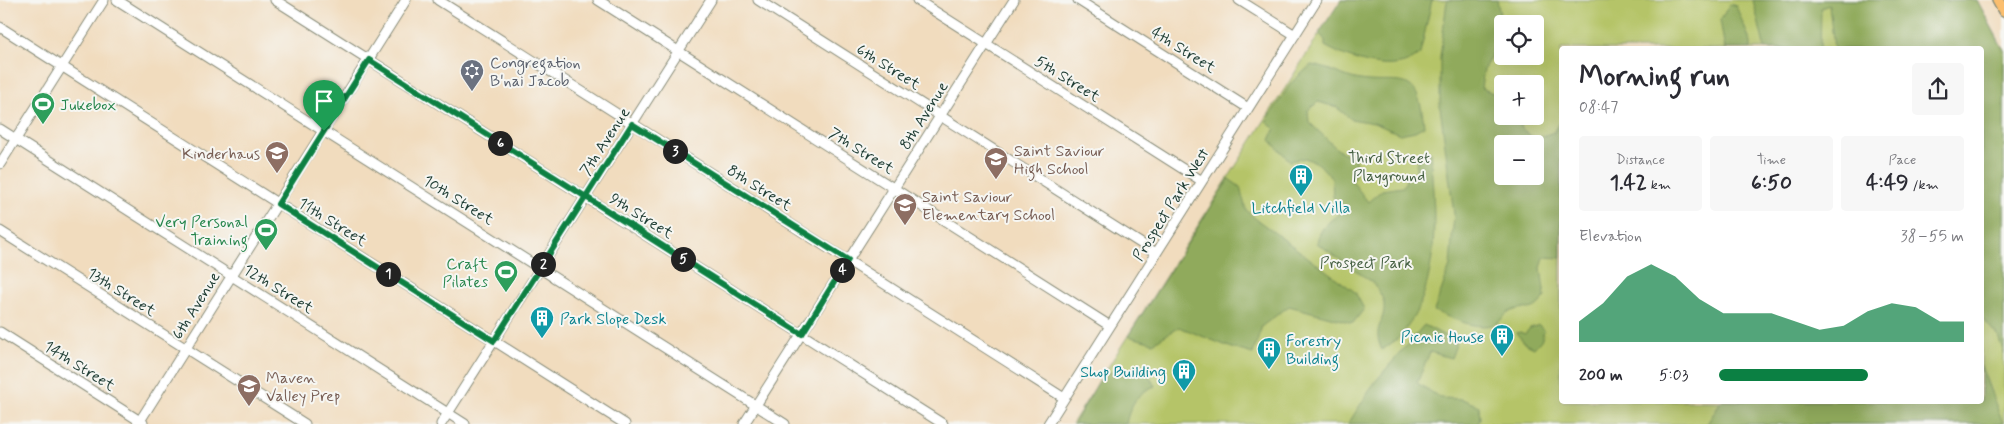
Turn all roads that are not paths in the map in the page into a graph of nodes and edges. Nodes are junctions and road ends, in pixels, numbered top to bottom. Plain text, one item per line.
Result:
1 (104, 0) edge
2 (117, 0) edge
3 (275, 0) edge
4 (406, 0) edge
5 (438, 0) edge
6 (598, 0) edge
7 (711, 0) edge
8 (758, 0) edge
9 (918, 0) edge
10 (1014, 0) edge
11 (1078, 0) edge
12 (1239, 0) edge
13 (1317, 0) edge
14 (1998, 0) edge
15 (2004, 11) edge
16 (0, 27) edge
17 (1295, 35) junction
18 (986, 44) junction
19 (678, 51) junction
20 (369, 60) junction
21 (62, 66) junction
22 (1248, 108) junction
23 (940, 116) junction
24 (632, 124) junction
25 (0, 129) edge
26 (324, 131) junction
27 (16, 139) junction
28 (0, 164) edge
29 (1202, 181) junction
30 (894, 188) junction
31 (586, 197) junction
32 (278, 204) junction
33 (0, 231) edge
34 (1156, 253) junction
35 (848, 260) junction
36 (540, 268) junction
37 (232, 276) junction
38 (1110, 326) junction
39 (0, 332) edge
40 (802, 334) junction
41 (494, 341) junction
42 (186, 348) junction
43 (1064, 398) junction
44 (756, 406) junction
45 (448, 413) junction
46 (141, 423) edge
47 (305, 424) edge
48 (441, 424) edge
49 (465, 424) edge
50 (625, 424) edge
51 (744, 424) edge
52 (785, 424) edge
53 (943, 424) edge
54 (1048, 424) edge

1 - 21 street
2 - 26 street, 10th Street
3 - 20 street, 9th Street
4 - 20 street, 6th Avenue
5 - 24 street, 8th Street
6 - 19 street, 7th Street
7 - 19 street, 7th Avenue
8 - 23 street, 6th Street
9 - 18 street, 5th Street
10 - 18 street, 8th Avenue
11 - 22 street, 4th Street
12 - 17 street
13 - 17 street, Prospect Park West
14 - 15 main road
16 - 21 street, 11th Street
17 - 22 street, Prospect Park West
18 - 23 street, 8th Avenue
18 - 29 street, 5th Street
19 - 24 street, 7th Avenue
19 - 30 street, 7th Street
20 - 26 street, 6th Avenue
20 - 31 street, 9th Street
21 - 27 street
21 - 32 street, 11th Street
22 - 29 street, Prospect Park West
23 - 30 street, 8th Avenue
23 - 34 street, 6th Street
24 - 31 street, 7th Avenue
24 - 35 street, 8th Street
25 - 27 street, 12th Street
26 - 32 street, 6th Avenue
26 - 36 street, 10th Street
27 - 28 street
27 - 37 street, 12th Street
29 - 34 street, Prospect Park West
30 - 35 street, 8th Avenue
30 - 38 street, 7th Street
31 - 36 street, 7th Avenue
31 - 40 street, 9th Street
32 - 37 street, 6th Avenue
32 - 41 street, 11th Street
33 - 42 street, 13th Street
34 - 38 street, Prospect Park West
35 - 40 street, 8th Avenue
35 - 43 street, 8th Street
36 - 41 street, 7th Avenue
36 - 44 street, 10th Street
37 - 42 street, 6th Avenue
37 - 45 street, 12th Street
38 - 43 street, Prospect Park West
39 - 46 street, 14th Street
40 - 44 street, 8th Avenue
40 - 53 street, 9th Street
41 - 45 street, 7th Avenue
41 - 50 street, 11th Street
42 - 46 street, 6th Avenue
42 - 47 street, 13th Street
43 - 54 street, Prospect Park West
44 - 51 street, 8th Avenue
44 - 52 street, 10th Street
45 - 48 street, 7th Avenue
45 - 49 street, 12th Street

